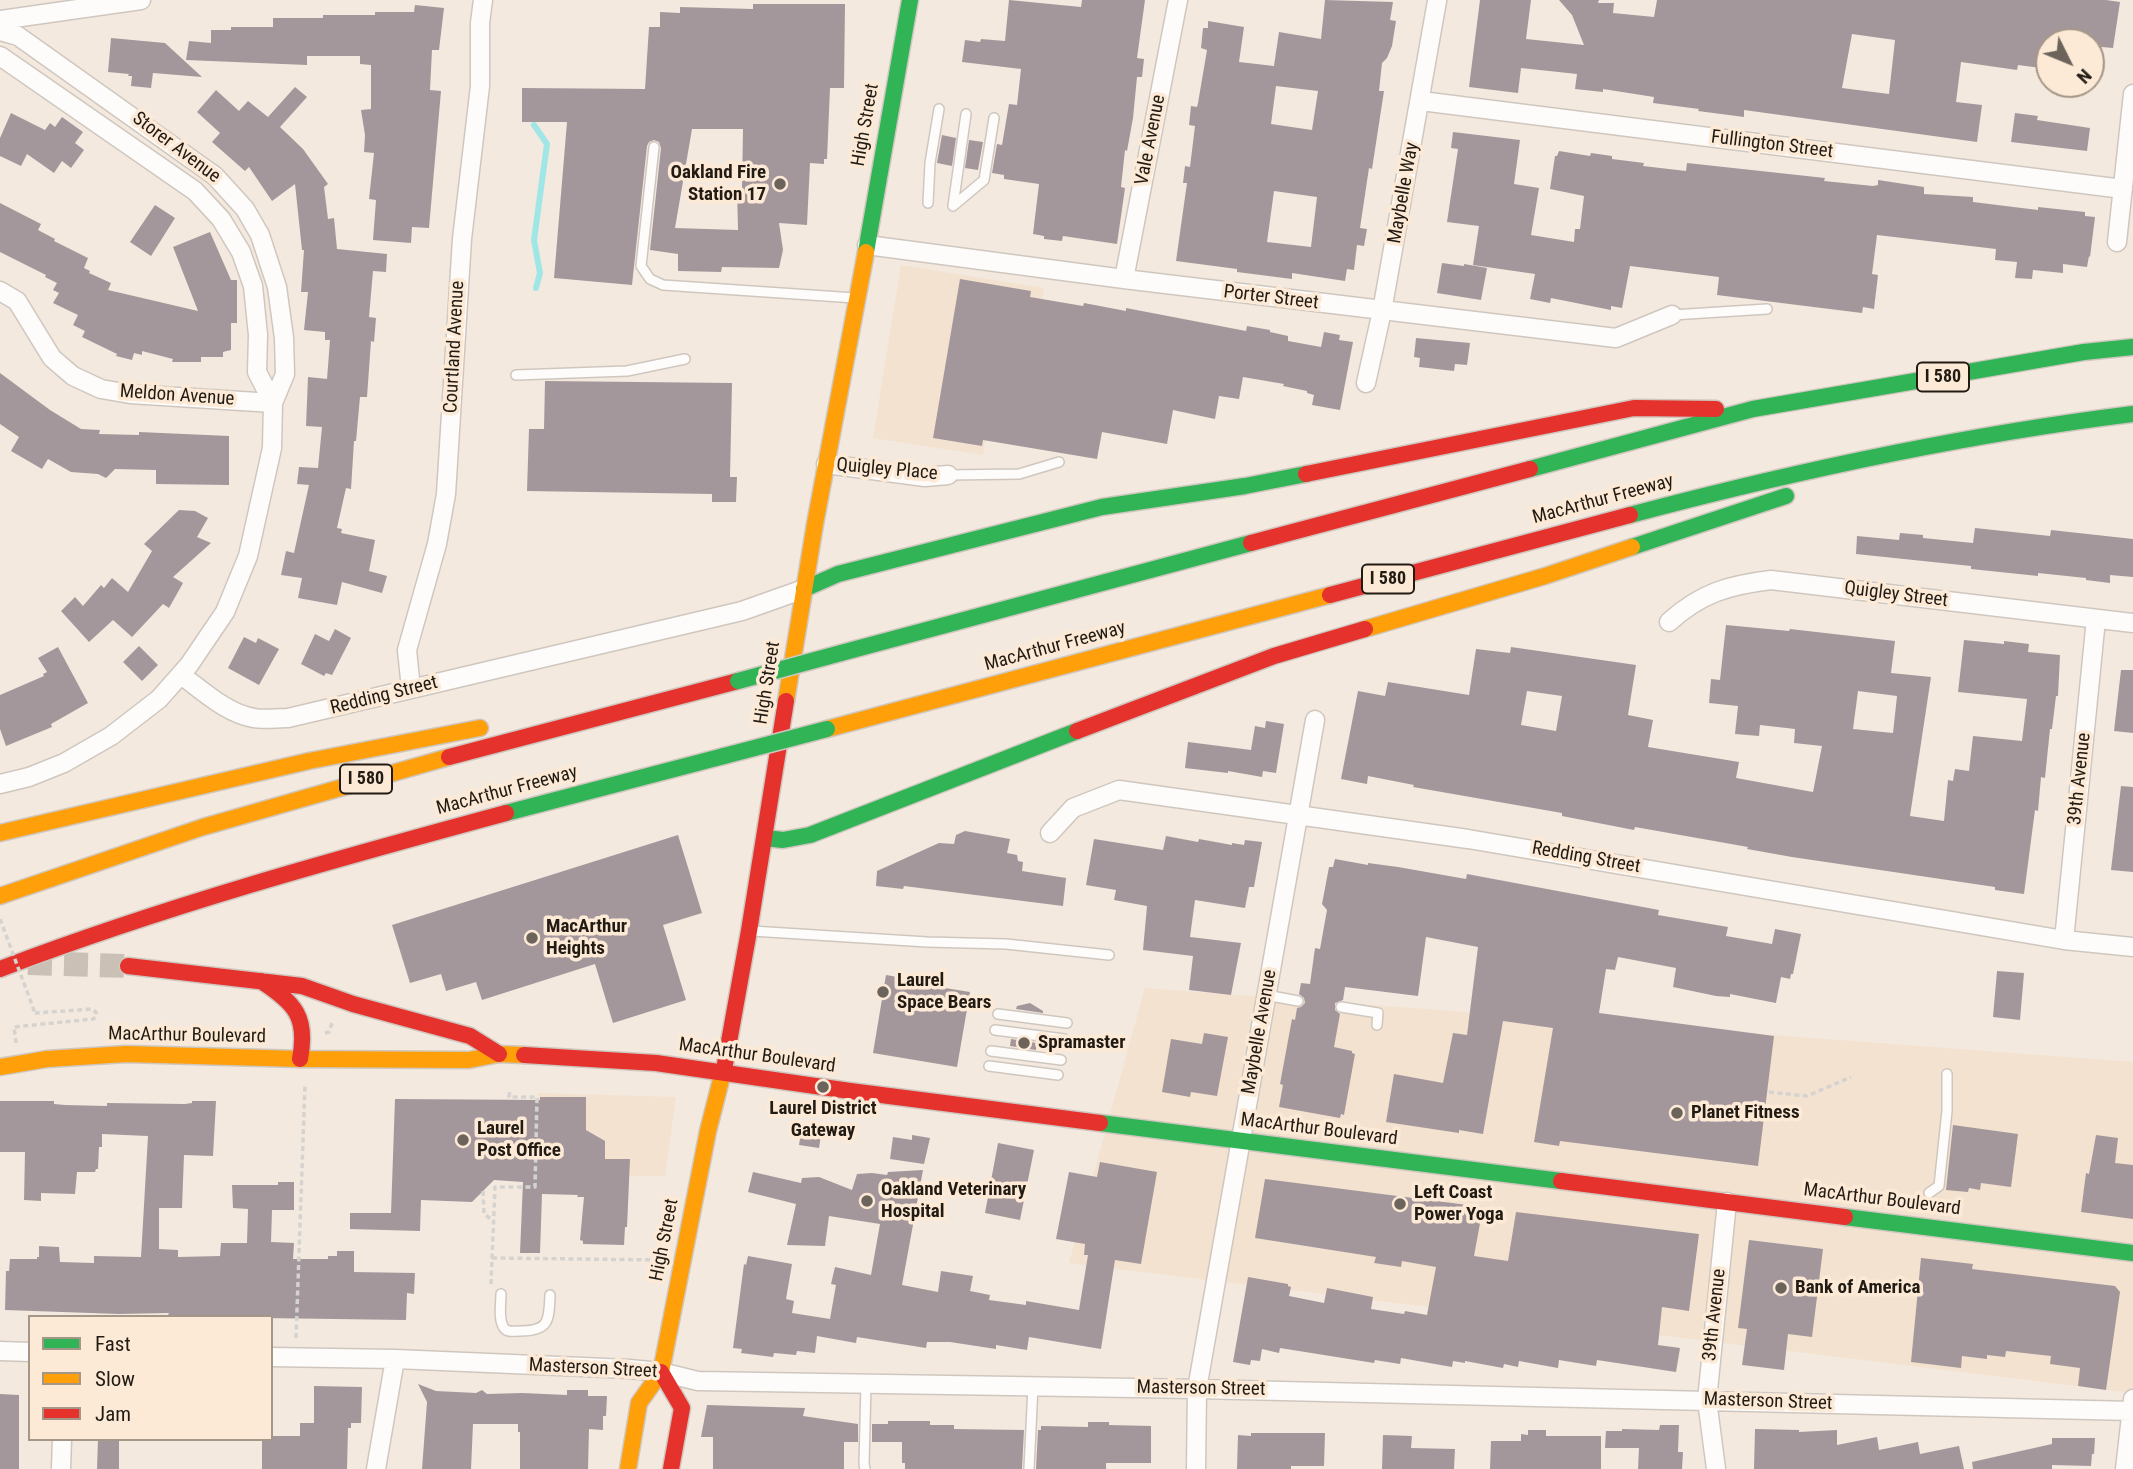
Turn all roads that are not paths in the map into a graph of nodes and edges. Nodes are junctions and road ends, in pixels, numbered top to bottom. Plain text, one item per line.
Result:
1 (141, 0) edge
2 (483, 0) edge
3 (910, 0) edge
4 (1178, 0) edge
5 (1437, 1) edge
6 (0, 20) edge
7 (0, 31) edge
8 (0, 56) edge
9 (2133, 94) edge
10 (1421, 101) junction
11 (939, 109) dead end
12 (966, 114) dead end
13 (994, 118) dead end
14 (654, 147) dead end
15 (2123, 189) junction
16 (928, 202) dead end
17 (2117, 242) dead end
18 (867, 245) junction
19 (1124, 279) junction
20 (0, 290) edge
21 (856, 298) junction
22 (1767, 309) dead end
23 (1382, 311) junction
24 (1672, 315) joint
25 (2133, 347) edge
26 (685, 359) dead end
27 (516, 375) dead end
28 (1366, 383) dead end
29 (273, 403) junction
30 (1753, 409) junction
31 (2133, 414) edge
32 (1951, 441) junction
33 (1059, 462) dead end
34 (826, 464) junction
35 (948, 475) joint
36 (804, 589) junction
37 (2096, 619) junction
38 (1669, 622) dead end
39 (2133, 623) edge
40 (181, 675) junction
41 (738, 681) junction
42 (411, 690) junction
43 (540, 717) dead end
44 (1315, 720) dead end
45 (500, 724) dead end
46 (0, 784) edge
47 (1298, 816) junction
48 (0, 833) edge
49 (1050, 833) dead end
50 (765, 838) junction
51 (0, 896) edge
52 (749, 931) junction
53 (2064, 940) junction
54 (2133, 947) edge
55 (1110, 955) dead end
56 (128, 966) tunnel mouth
57 (0, 969) edge
58 (259, 980) junction
59 (1266, 995) junction
60 (1298, 1000) dead end
61 (1342, 1007) dead end
62 (998, 1014) dead end
63 (1067, 1023) dead end
64 (1377, 1025) dead end
65 (995, 1030) dead end
66 (1064, 1039) dead end
67 (991, 1051) dead end
68 (499, 1054) junction
69 (300, 1059) junction
70 (1061, 1060) dead end
71 (989, 1066) dead end
72 (0, 1067) edge
73 (723, 1072) junction
74 (1947, 1074) dead end
75 (1058, 1075) dead end
76 (1241, 1141) junction
77 (1929, 1193) dead end
78 (1727, 1202) junction
79 (2133, 1254) edge
80 (496, 1294) road end
81 (550, 1295) dead end
82 (0, 1351) edge
83 (28, 1352) edge
84 (273, 1357) edge
85 (395, 1359) junction
86 (660, 1372) junction
87 (866, 1384) junction
88 (1033, 1386) junction
89 (1197, 1389) junction
90 (1707, 1400) junction
91 (2132, 1405) edge
92 (62, 1441) edge
93 (61, 1469) edge
94 (376, 1469) edge
95 (628, 1469) edge
96 (671, 1469) edge
97 (865, 1469) edge
98 (1029, 1469) edge
99 (1196, 1469) edge
100 (1716, 1469) edge
101 (2125, 1469) edge

1 - 6 street
2 - 42 street, Courtland Avenue
3 - 18 main road, High Street
4 - 19 street, Vale Avenue
5 - 10 street, Maybelle Way
7 - 29 street, Storer Avenue
8 - 29 street, Storer Avenue
9 - 15 street
10 - 15 street, Fullington Street
10 - 23 street, Maybelle Way
11 - 16 lane
12 - 13 lane
14 - 21 lane
15 - 17 street
18 - 19 street, Porter Street
18 - 21 main road, High Street
19 - 23 street, Porter Street
20 - 29 street, Meldon Avenue
21 - 34 main road, High Street
22 - 24 lane
23 - 24 street, Porter Street
23 - 28 street, Maybelle Way
25 - 30 main road, I 580
26 - 27 lane
29 - 40 street, Storer Avenue
30 - 36 main road
30 - 41 main road, I 580, bridge
31 - 32 main road, MacArthur Freeway / I 580
32 - 50 main road
32 - 57 main road, MacArthur Freeway / I 580, bridge
33 - 35 lane
34 - 35 street, Quigley Place
34 - 36 main road, High Street
36 - 42 street, Redding Street
36 - 50 main road, High Street
37 - 38 street, Quigley Street
37 - 39 street, Quigley Street
37 - 53 street, 39th Avenue
40 - 42 street, Redding Street
40 - 46 street
41 - 43 main road
41 - 51 main road, I 580
44 - 47 street, Maybelle Avenue
45 - 48 main road
47 - 49 street, Redding Street
47 - 53 street, Redding Street
47 - 59 street, Maybelle Avenue
50 - 52 main road, High Street
52 - 55 lane
52 - 73 main road, High Street
53 - 54 street, Redding Street
56 - 58 main road, MacArthur Boulevard
58 - 68 main road, MacArthur Boulevard
58 - 69 main road
59 - 60 lane
59 - 76 street, Maybelle Avenue
61 - 64 lane
62 - 63 lane
65 - 66 lane
67 - 70 lane
68 - 69 main road, MacArthur Boulevard
68 - 73 main road, MacArthur Boulevard
69 - 72 main road, MacArthur Boulevard
71 - 75 lane
73 - 76 main road, MacArthur Boulevard
73 - 86 main road, High Street
74 - 77 lane
76 - 78 main road, MacArthur Boulevard
76 - 89 street, Maybelle Avenue
78 - 79 main road, MacArthur Boulevard
78 - 90 street, 39th Avenue
80 - 81 lane
82 - 83 street
84 - 85 street, Masterson Street
85 - 86 street, Masterson Street
85 - 94 street
86 - 87 street, Masterson Street
86 - 95 main road, High Street
86 - 96 main road
87 - 88 street, Masterson Street
87 - 97 lane
88 - 89 street, Masterson Street
88 - 98 lane
89 - 90 street, Masterson Street
89 - 99 street, Maybelle Avenue
90 - 91 street, Masterson Street
90 - 100 street, 39th Avenue
91 - 101 street
92 - 93 street

